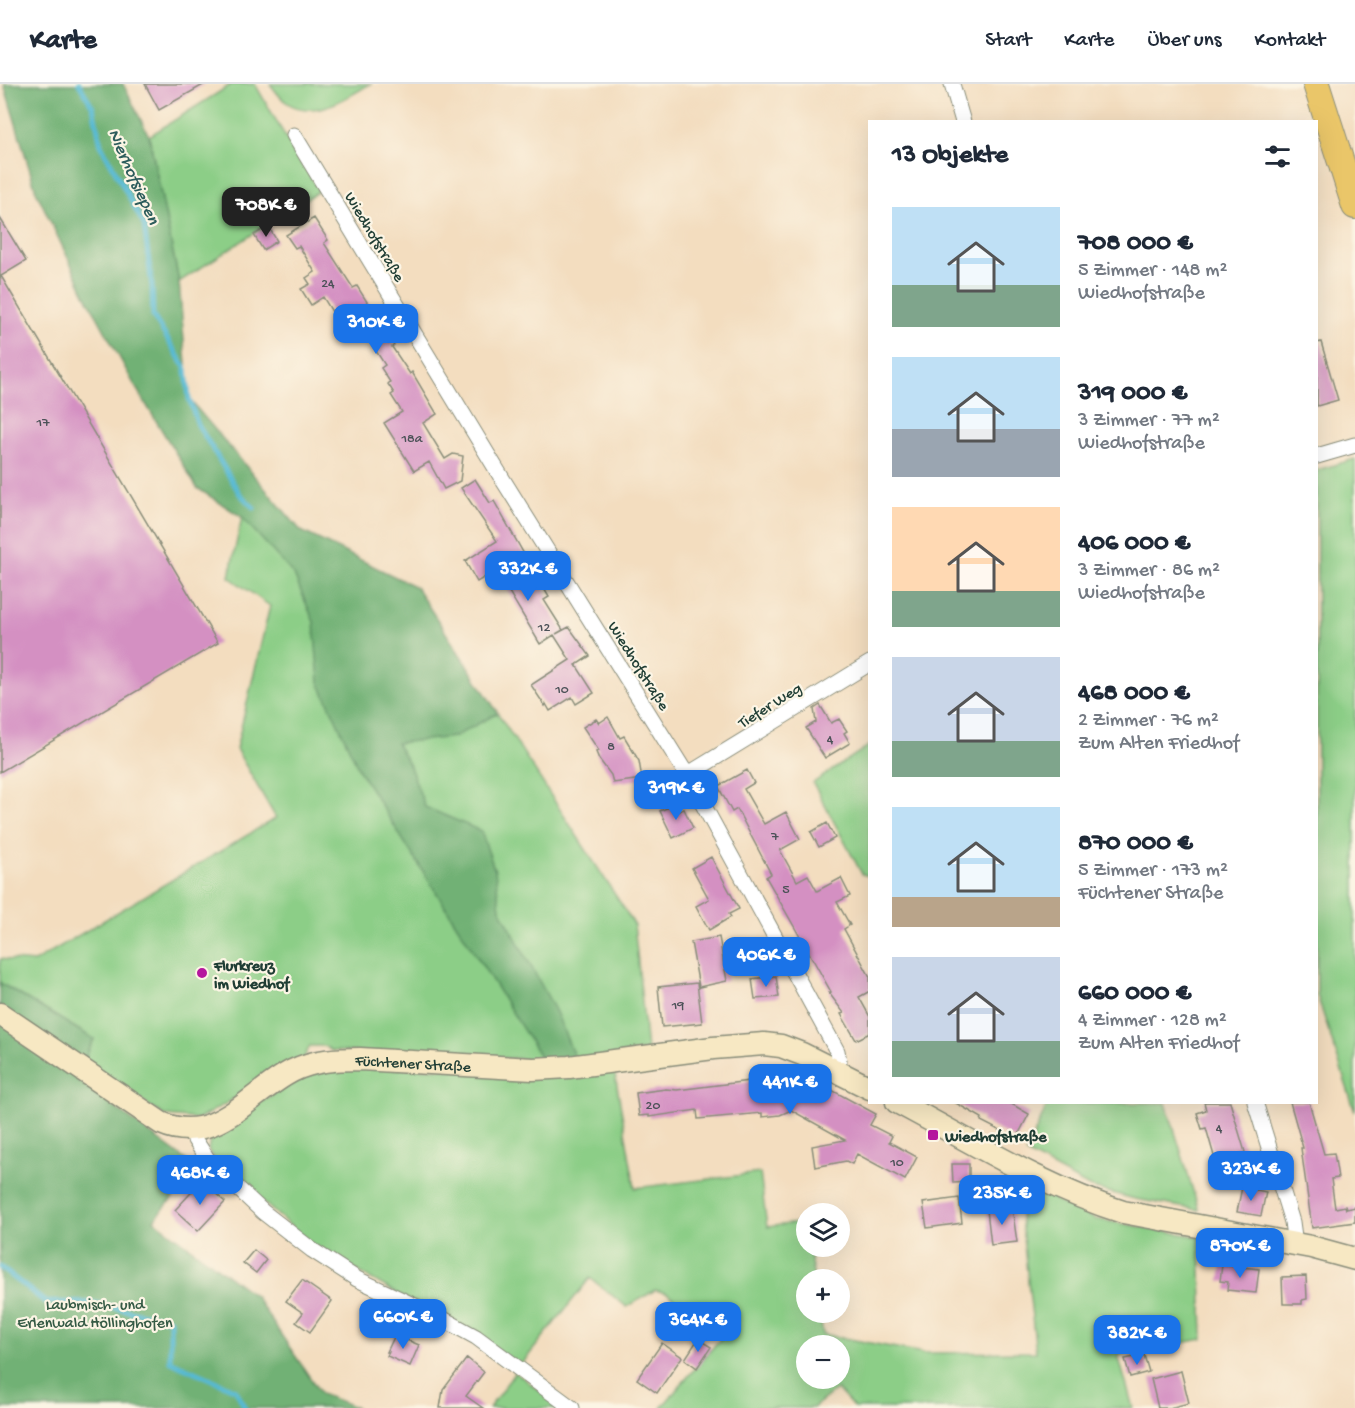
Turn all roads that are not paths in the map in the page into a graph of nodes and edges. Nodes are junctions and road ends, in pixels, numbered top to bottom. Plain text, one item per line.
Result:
1 (952, 84) edge
2 (1316, 84) edge
3 (962, 120) edge
4 (294, 135) dead end
5 (1355, 206) edge
6 (1355, 445) edge
7 (1318, 456) edge
8 (868, 664) edge
9 (687, 776) junction
10 (0, 1014) edge
11 (837, 1071) junction
12 (868, 1087) edge
13 (901, 1104) edge
14 (1256, 1104) edge
15 (194, 1130) junction
16 (1295, 1244) junction
17 (1355, 1259) edge
18 (572, 1408) edge

1 - 3 street
2 - 5 main road
4 - 9 street, Wiedhofstraße
6 - 7 street
8 - 9 street, Tiefer Weg
9 - 11 street, Wiedhofstraße
10 - 15 street
11 - 12 street, Füchtener Straße
11 - 15 street, Füchtener Straße
13 - 16 street
14 - 16 street
15 - 18 street
16 - 17 street

